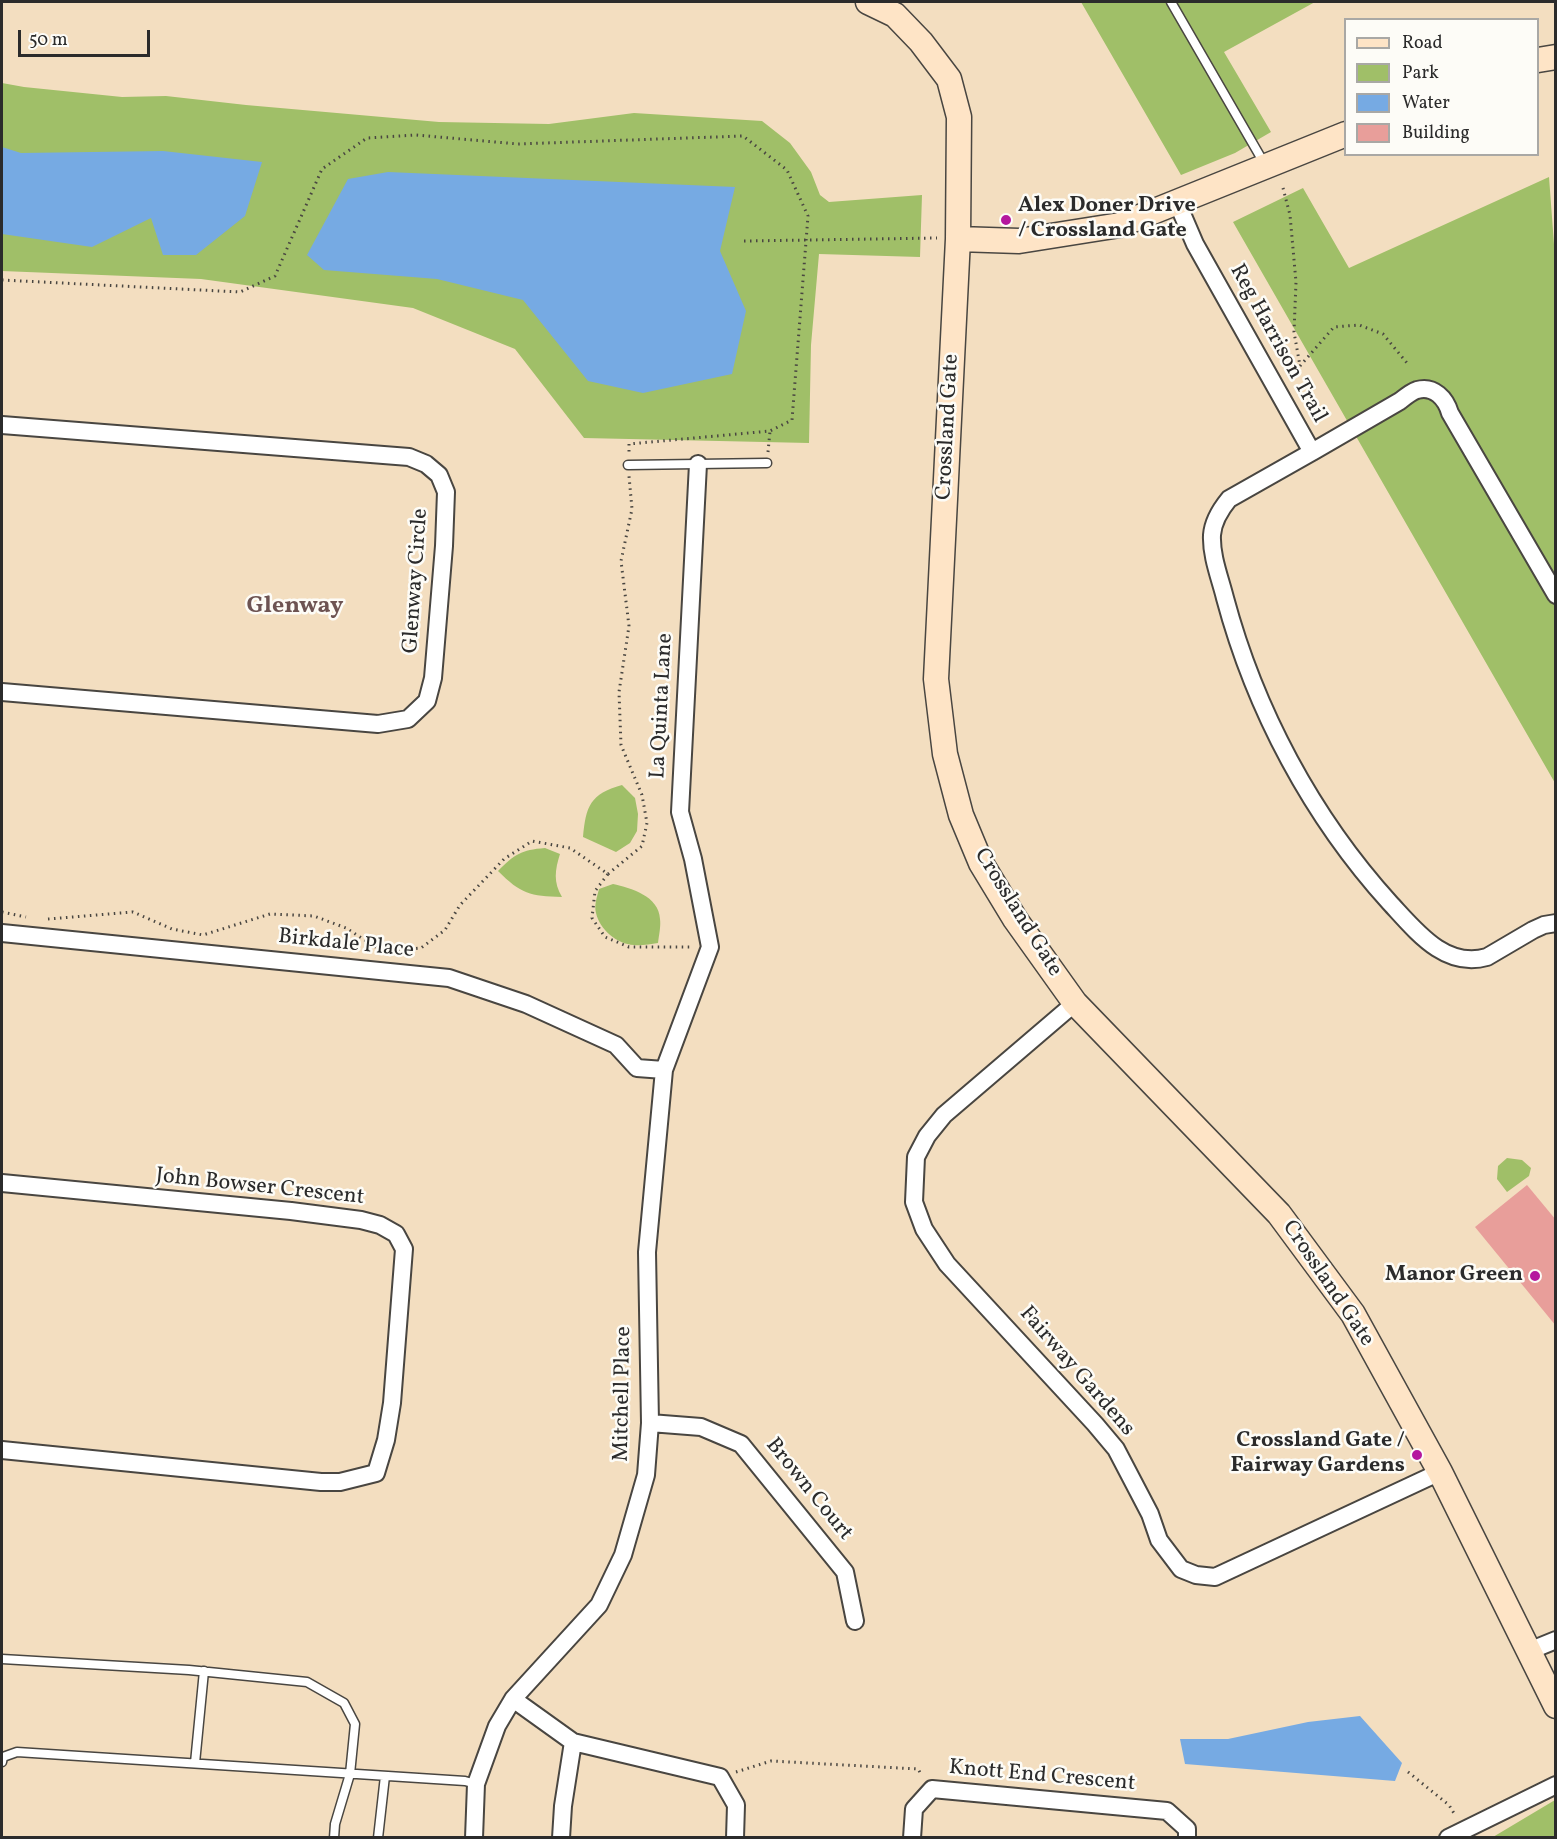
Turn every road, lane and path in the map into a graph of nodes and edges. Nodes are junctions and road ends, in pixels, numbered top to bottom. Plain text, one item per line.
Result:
1 (868, 2) edge
2 (1171, 2) edge
3 (1556, 57) edge
4 (1539, 60) edge
5 (1344, 135) edge
6 (1265, 166) junction
7 (1283, 188) dead end
8 (1177, 202) junction
9 (958, 239) junction
10 (805, 241) junction
11 (744, 242) dead end
12 (2, 280) edge
13 (1407, 363) dead end
14 (2, 425) edge
15 (770, 430) junction
16 (1312, 452) junction
17 (767, 463) joint
18 (698, 464) junction
19 (628, 465) junction
20 (1556, 595) edge
21 (2, 692) edge
22 (608, 874) junction
23 (2, 912) edge
24 (27, 917) dead end
25 (47, 919) dead end
26 (1556, 923) edge
27 (2, 933) edge
28 (710, 947) junction
29 (1075, 1003) junction
30 (664, 1070) junction
31 (2, 1183) edge
32 (650, 1423) junction
33 (2, 1450) edge
34 (1440, 1472) junction
35 (855, 1621) dead end
36 (1556, 1640) edge
37 (1529, 1651) junction
38 (2, 1659) edge
39 (204, 1671) junction
40 (513, 1699) junction
41 (1556, 1706) edge
42 (573, 1742) junction
43 (2, 1762) edge
44 (195, 1763) junction
45 (1408, 1772) dead end
46 (350, 1774) junction
47 (385, 1776) junction
48 (720, 1777) junction
49 (476, 1784) junction
50 (1556, 1785) edge
51 (932, 1789) junction
52 (1464, 1830) junction
53 (334, 1838) edge
54 (378, 1838) edge
55 (474, 1838) edge
56 (561, 1838) edge
57 (735, 1838) edge
58 (912, 1838) edge
59 (1186, 1838) edge
60 (1448, 1838) edge

1 - 9 street, Crossland Gate
2 - 6 lane
3 - 4 street
5 - 6 street
6 - 8 street
7 - 13 path
8 - 9 street
8 - 16 street, Reg Harrison Trail
9 - 10 path
9 - 29 street, Crossland Gate
10 - 11 path
10 - 12 path
10 - 15 path
14 - 21 street, Glenway Circle
15 - 17 path
15 - 19 path
16 - 20 street
16 - 26 street, Reg Harrison Trail
17 - 18 lane
18 - 19 lane
18 - 28 street, La Quinta Lane
19 - 22 path
22 - 25 path
22 - 28 path
23 - 24 path
27 - 30 street, Birkdale Place
28 - 30 street, Mitchell Place
29 - 34 street, Crossland Gate
29 - 34 street, Fairway Gardens
30 - 32 street, Mitchell Place
31 - 33 street, John Bowser Crescent
32 - 35 street, Brown Court
32 - 40 street, Mitchell Place
34 - 37 street, Crossland Gate
36 - 37 street
37 - 41 street, Crossland Gate
38 - 39 lane
39 - 44 lane
39 - 46 lane
40 - 42 street
40 - 49 street, Mitchell Place
42 - 48 street
42 - 56 street
43 - 44 lane
44 - 46 lane
45 - 52 path
46 - 47 lane
46 - 53 lane
47 - 49 lane
47 - 54 lane
48 - 51 path
48 - 57 street
49 - 55 street, Mitchell Place
50 - 52 street
51 - 58 street, Knott End Crescent
51 - 59 street, Knott End Crescent
52 - 60 street

